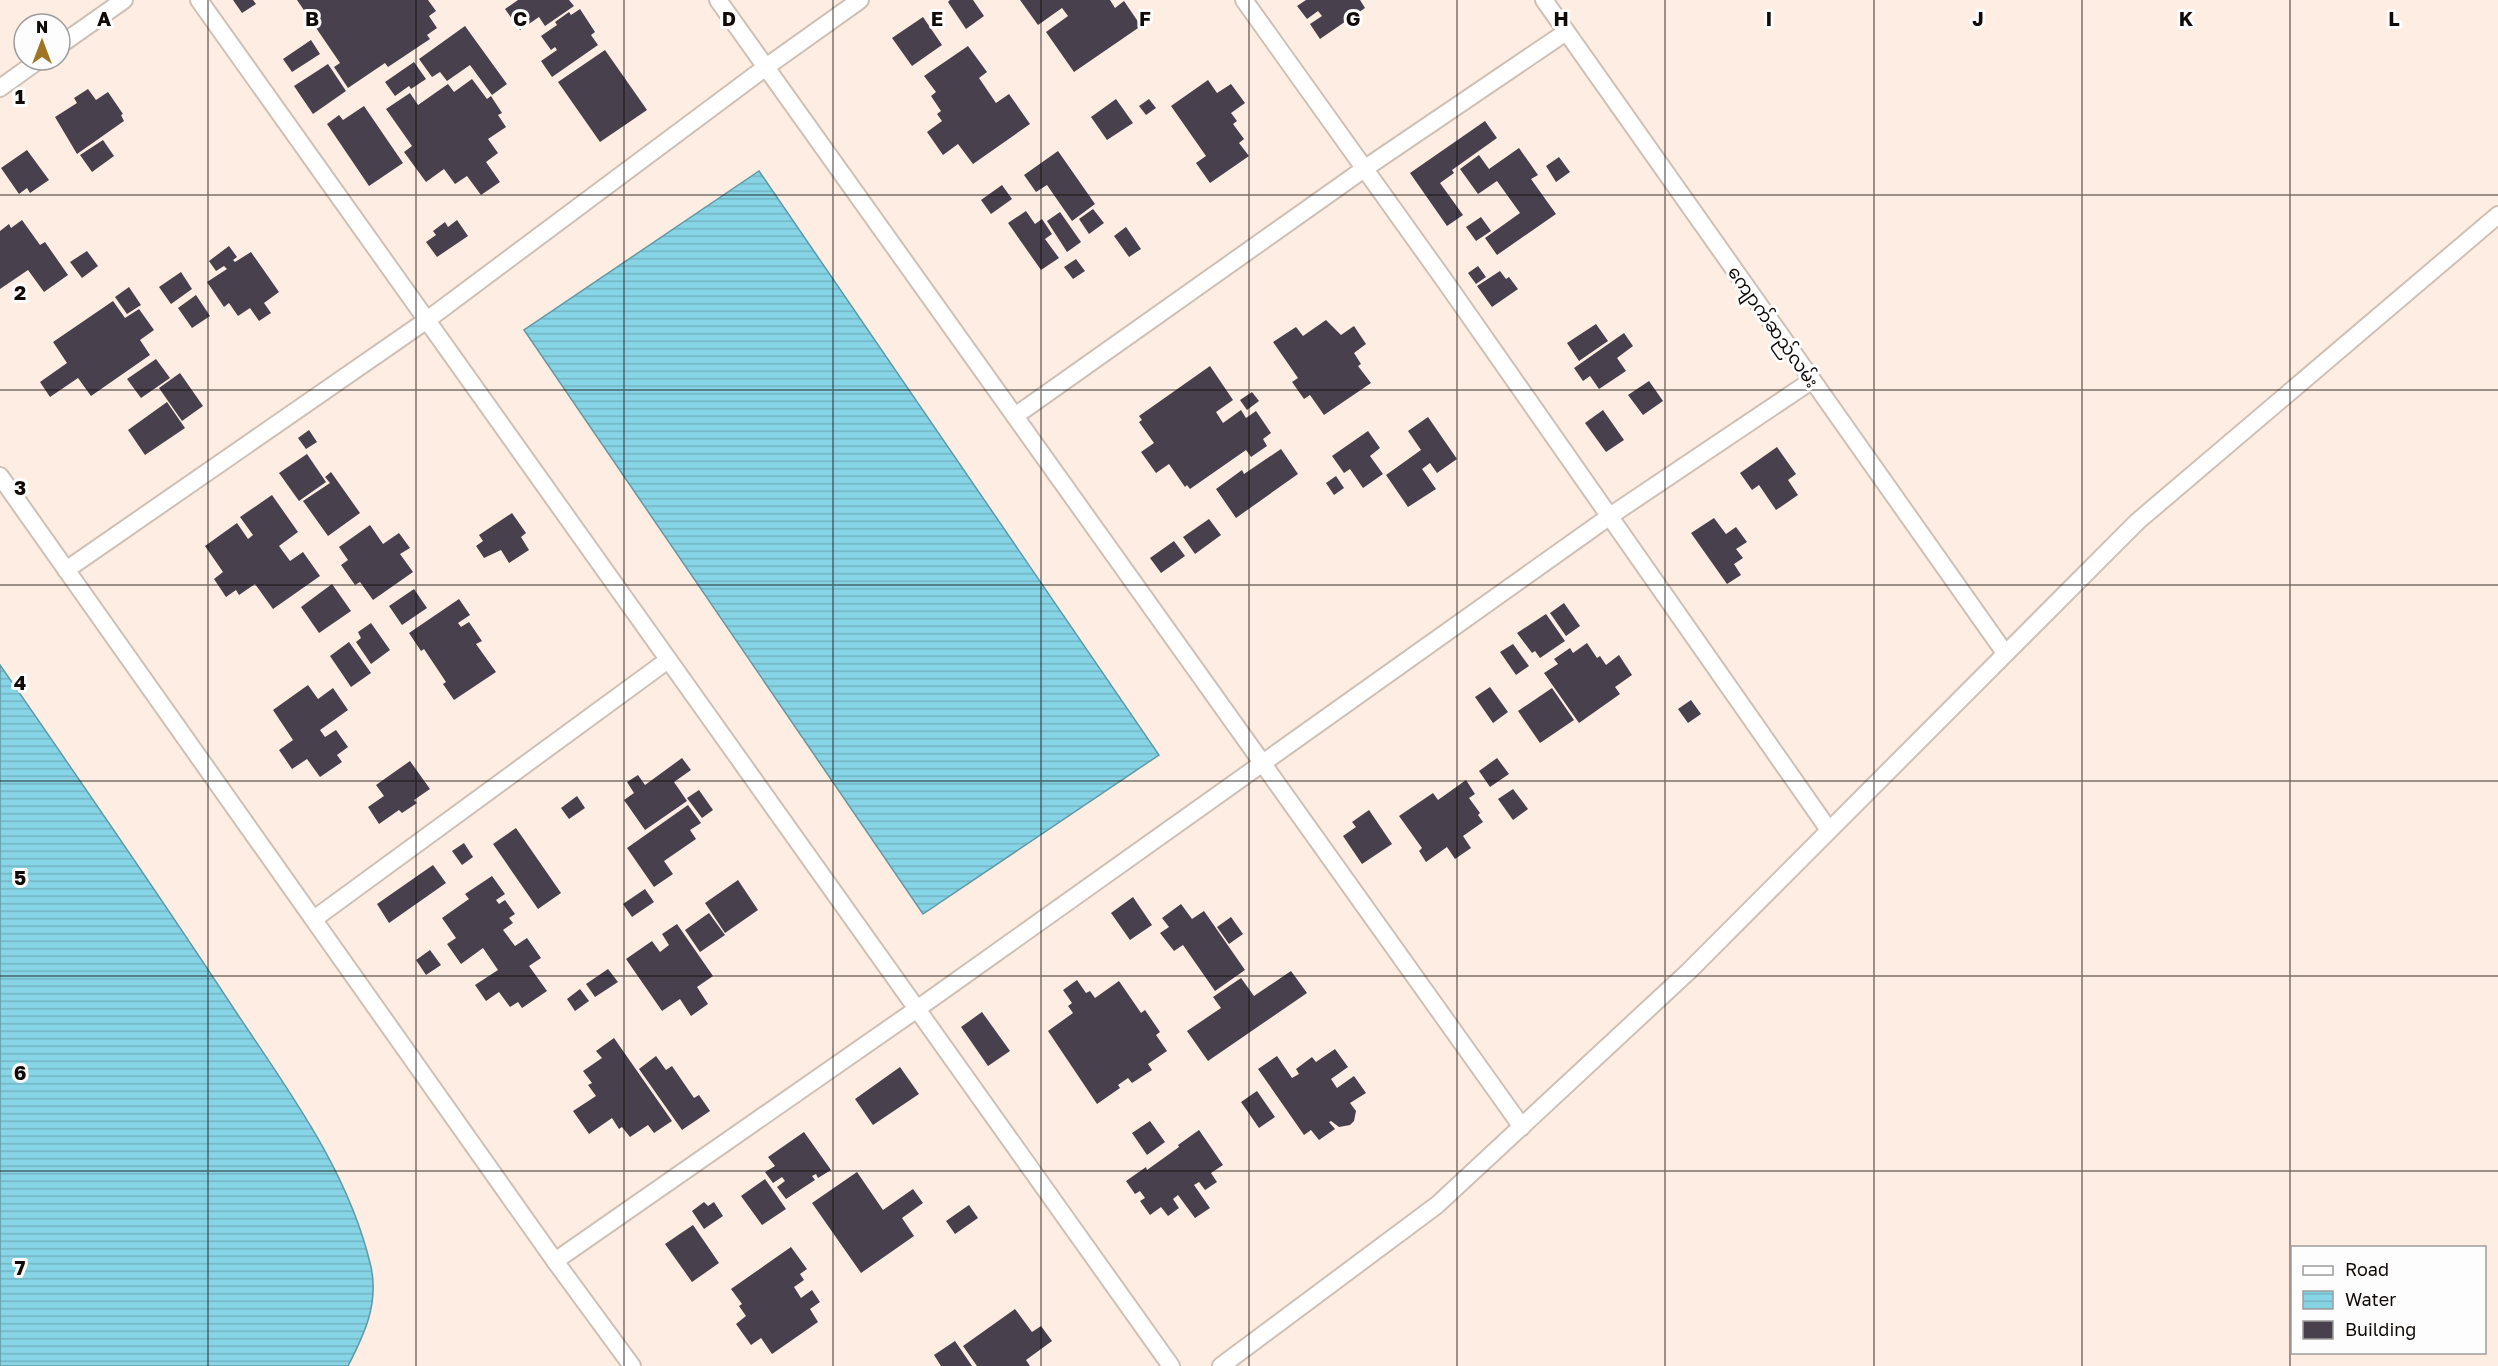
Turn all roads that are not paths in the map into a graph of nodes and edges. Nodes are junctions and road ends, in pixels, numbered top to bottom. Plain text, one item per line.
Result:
1 (124, 0) edge
2 (200, 0) edge
3 (718, 0) edge
4 (860, 0) edge
5 (1244, 0) edge
6 (1544, 0) edge
7 (1566, 32) junction
8 (72, 37) edge
9 (766, 67) junction
10 (22, 72) edge
11 (0, 88) edge
12 (1364, 169) junction
13 (2498, 215) edge
14 (427, 320) junction
15 (1811, 381) junction
16 (1015, 416) junction
17 (0, 476) edge
18 (1610, 516) junction
19 (66, 570) junction
20 (2005, 653) junction
21 (668, 660) junction
22 (1263, 764) junction
23 (1829, 830) junction
24 (314, 919) junction
25 (917, 1009) junction
26 (1522, 1127) junction
27 (555, 1261) junction
28 (632, 1366) edge
29 (1171, 1366) edge
30 (1221, 1366) edge

1 - 8 street
2 - 14 street
3 - 9 street
4 - 9 street
5 - 12 street
6 - 7 street, ကျောက်ဆည်လမ်း
7 - 12 street
7 - 15 street, ကျောက်ဆည်လမ်း
9 - 14 street
9 - 16 street
10 - 11 street
12 - 16 street
12 - 18 street
13 - 20 street
14 - 19 street
14 - 21 street
15 - 18 street
15 - 20 street, ကျောက်ဆည်လမ်း
16 - 22 street
17 - 19 street
18 - 22 street
18 - 23 street
19 - 24 street
20 - 23 street
21 - 24 street
21 - 25 street
22 - 25 street
22 - 26 street
23 - 26 street
24 - 27 street
25 - 27 street
25 - 29 street
26 - 30 street
27 - 28 street

